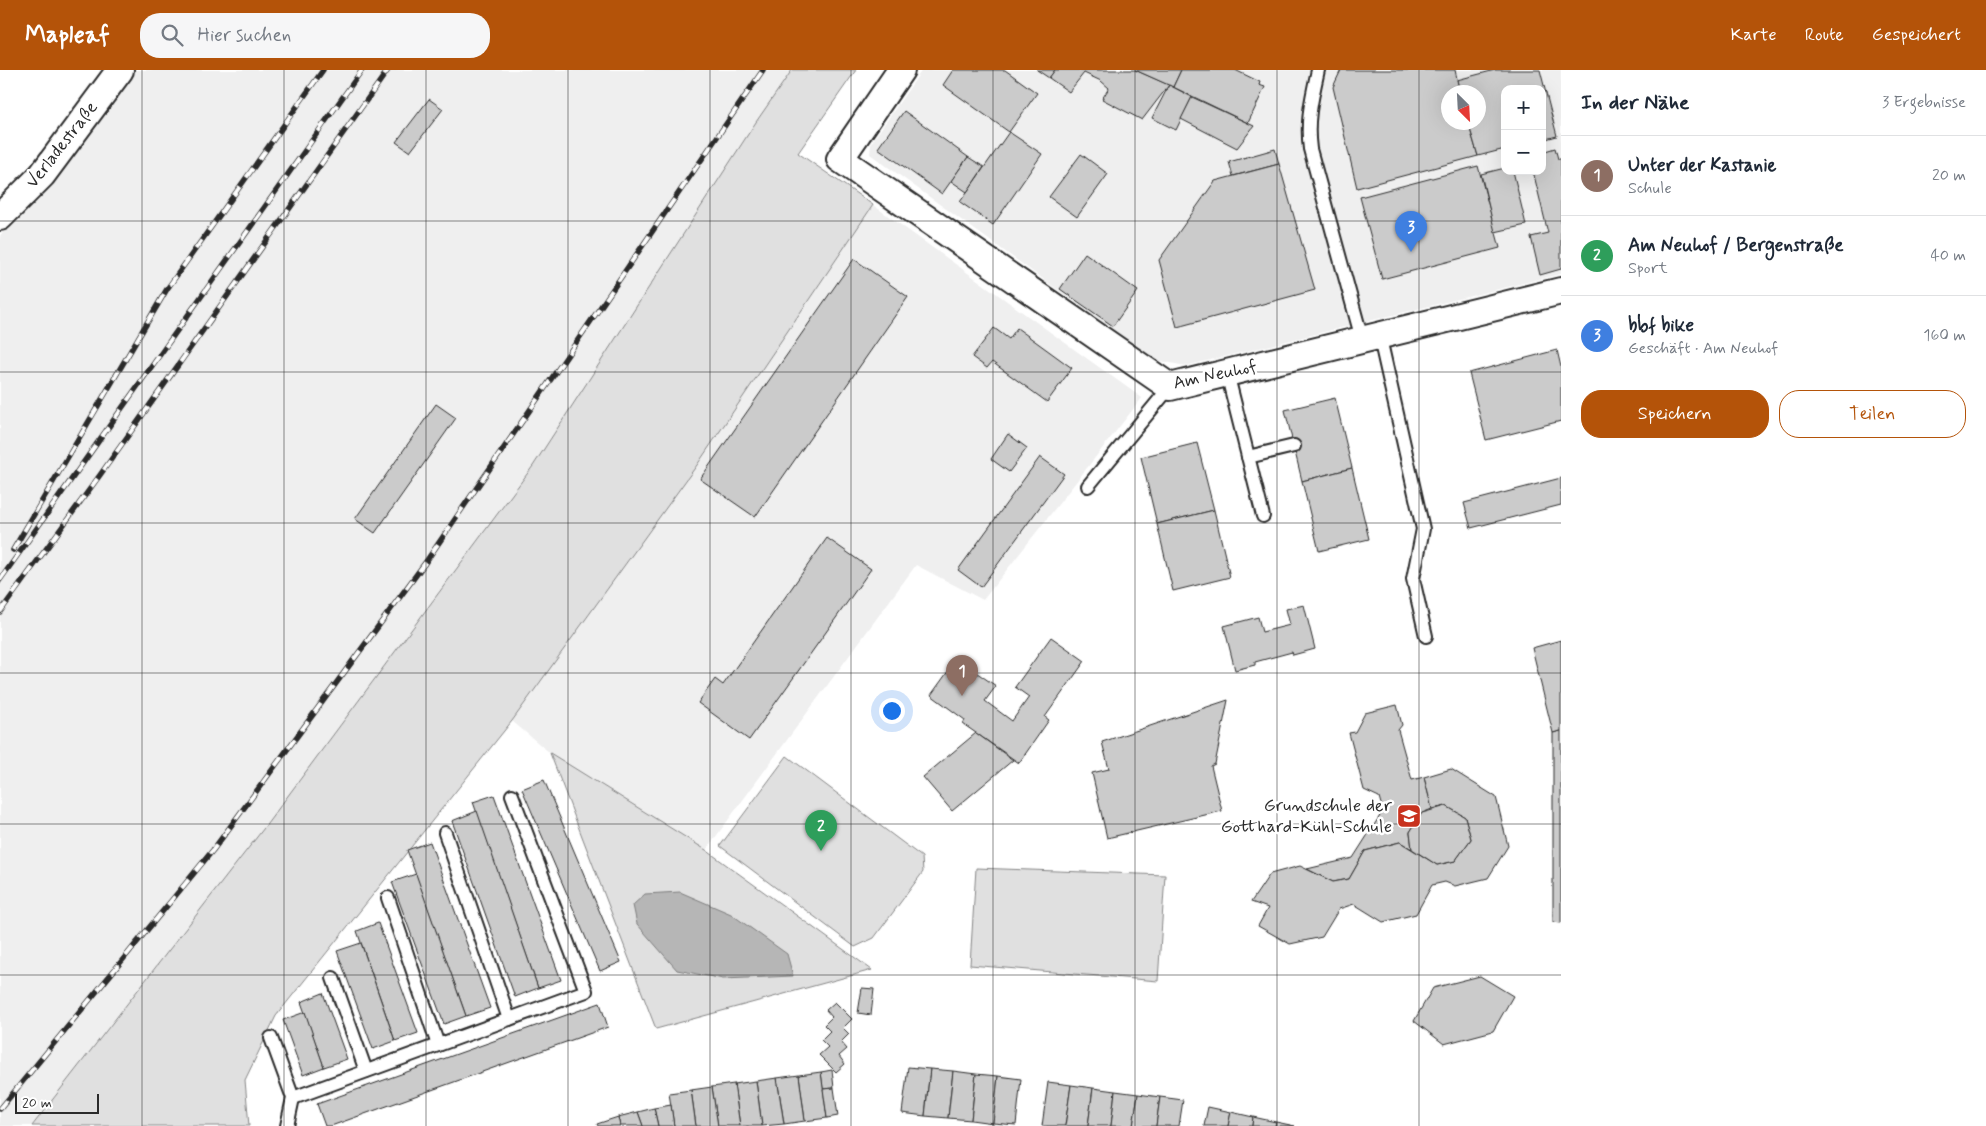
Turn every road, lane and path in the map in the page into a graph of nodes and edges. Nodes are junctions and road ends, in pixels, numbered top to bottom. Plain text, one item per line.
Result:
1 (120, 70) edge
2 (901, 70) edge
3 (1318, 70) edge
4 (0, 217) edge
5 (1561, 291) edge
6 (1370, 337) junction
7 (1226, 373) junction
8 (1170, 387) junction
9 (1294, 446) dead end
10 (1248, 457) junction
11 (1088, 486) dead end
12 (1263, 516) dead end
13 (1426, 636) dead end
14 (512, 795) dead end
15 (445, 833) dead end
16 (388, 898) dead end
17 (333, 978) dead end
18 (509, 1019) junction
19 (271, 1038) dead end
20 (438, 1045) junction
21 (366, 1071) junction
22 (293, 1098) junction
23 (286, 1126) edge

1 - 4 street, Verladestraße
2 - 8 street, Am Neuhof
3 - 6 lane
5 - 6 street, Am Neuhof
6 - 7 street, Am Neuhof
6 - 13 lane
7 - 8 street, Am Neuhof
7 - 10 lane
8 - 11 lane
9 - 10 lane
10 - 12 lane
14 - 18 lane
15 - 18 lane
16 - 20 lane
17 - 21 lane
18 - 20 lane
19 - 22 lane
20 - 21 lane
21 - 22 lane
22 - 23 lane

